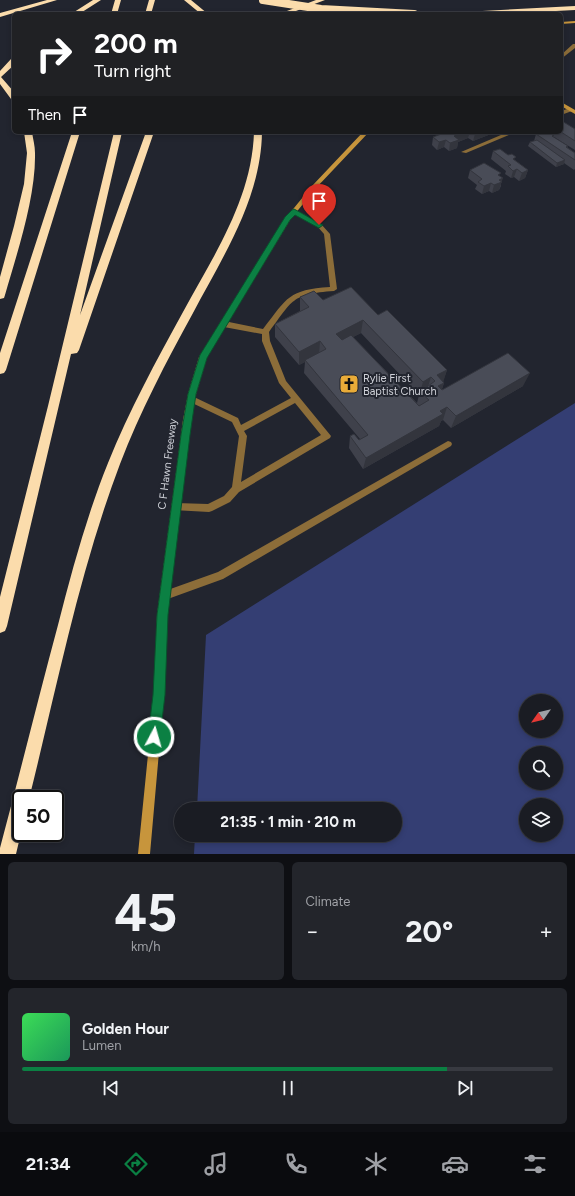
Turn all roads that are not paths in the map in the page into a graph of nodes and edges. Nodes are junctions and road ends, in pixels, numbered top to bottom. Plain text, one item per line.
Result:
1 (54, 0) edge
2 (98, 0) edge
3 (118, 0) edge
4 (152, 0) edge
5 (187, 0) edge
6 (263, 0) edge
7 (322, 0) edge
8 (575, 8) edge
9 (77, 12) edge
10 (115, 12) edge
11 (149, 12) edge
12 (202, 12) edge
13 (288, 12) edge
14 (376, 12) edge
15 (501, 12) edge
16 (0, 15) edge
17 (575, 22) edge
18 (563, 23) edge
19 (575, 45) edge
20 (563, 56) edge
21 (12, 63) edge
22 (0, 75) edge
23 (0, 79) edge
24 (12, 94) edge
25 (563, 105) edge
26 (573, 111) edge
27 (563, 113) edge
28 (28, 134) edge
29 (75, 134) edge
30 (118, 134) edge
31 (149, 134) edge
32 (258, 134) edge
33 (364, 134) edge
34 (508, 134) edge
35 (464, 152) dead end
36 (294, 211) junction
37 (0, 295) edge
38 (224, 324) junction
39 (265, 332) junction
40 (0, 370) edge
41 (191, 399) junction
42 (296, 399) junction
43 (54, 406) junction
44 (240, 429) junction
45 (448, 444) dead end
46 (236, 489) junction
47 (176, 507) junction
48 (165, 595) junction
49 (0, 626) edge
50 (23, 790) edge
51 (12, 834) edge
52 (7, 854) edge
53 (144, 854) edge

1 - 16 highway
2 - 9 highway
3 - 10 highway
4 - 11 highway
5 - 12 highway
6 - 14 highway, bridge
7 - 13 highway
8 - 15 highway
17 - 18 main road
19 - 20 lane
21 - 22 highway
23 - 24 highway
25 - 26 main road
26 - 27 lane
28 - 37 highway
29 - 40 highway
30 - 43 highway
31 - 43 highway
32 - 50 highway
33 - 36 main road, C F Hawn Freeway
34 - 35 lane
36 - 38 main road, C F Hawn Freeway
36 - 39 lane
38 - 39 lane
38 - 41 main road, C F Hawn Freeway
39 - 42 lane
41 - 44 lane
41 - 47 main road, C F Hawn Freeway
42 - 44 lane
42 - 46 lane
43 - 49 highway
44 - 46 lane
45 - 48 lane
46 - 47 lane
47 - 48 main road, C F Hawn Freeway
48 - 53 main road, C F Hawn Freeway
51 - 52 highway

